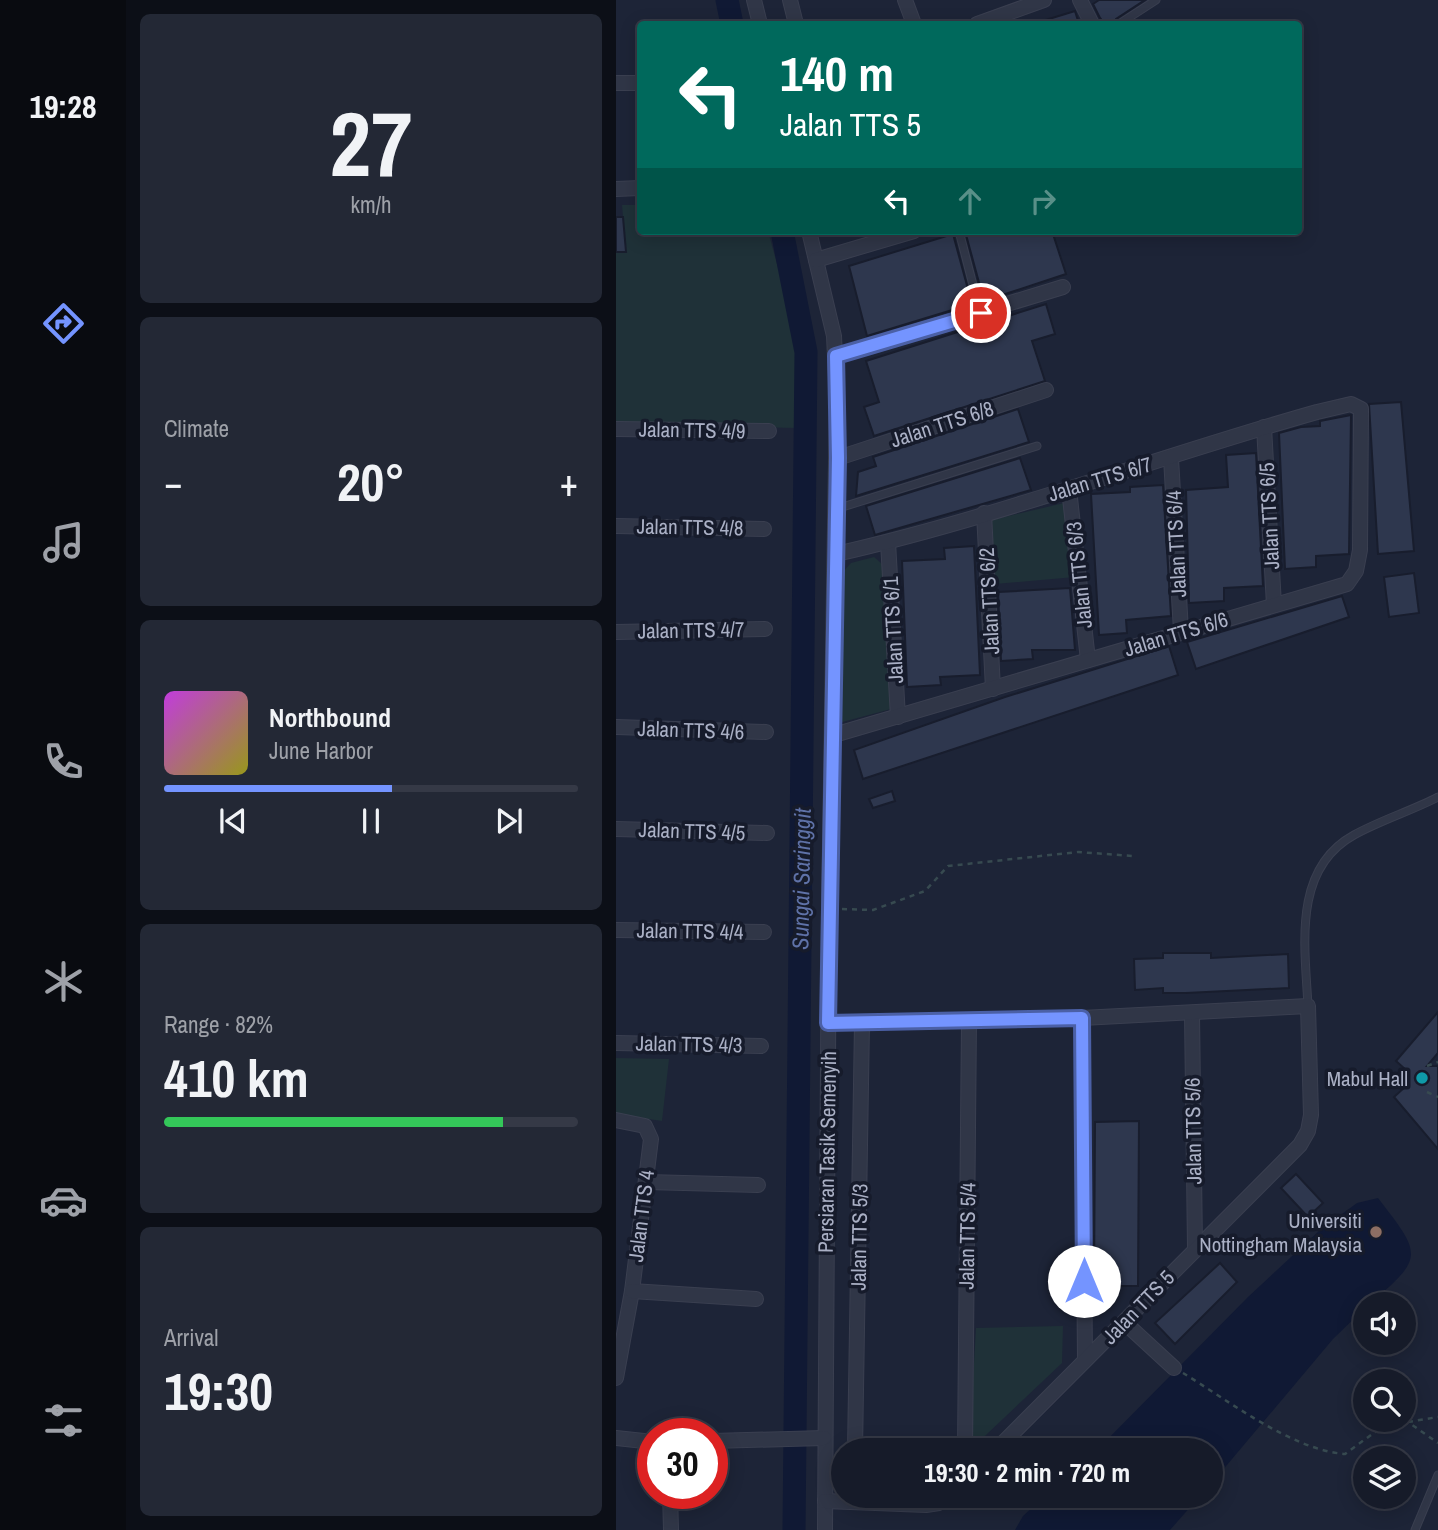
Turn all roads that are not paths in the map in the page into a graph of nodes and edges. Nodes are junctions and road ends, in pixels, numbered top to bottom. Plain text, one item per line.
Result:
1 (754, 0) edge
2 (790, 0) edge
3 (905, 0) edge
4 (1044, 0) edge
5 (1080, 0) edge
6 (1156, 0) edge
7 (1014, 6) edge
8 (759, 21) edge
9 (795, 21) edge
10 (913, 21) edge
11 (982, 21) edge
12 (1090, 21) edge
13 (1124, 21) edge
14 (616, 83) edge
15 (637, 83) edge
16 (637, 188) edge
17 (616, 189) edge
18 (810, 235) edge
19 (900, 235) edge
20 (961, 235) edge
21 (816, 260) junction
22 (1063, 287) dead end
23 (981, 313) junction
24 (836, 356) junction
25 (1046, 390) dead end
26 (1361, 409) joint
27 (1264, 427) junction
28 (616, 429) edge
29 (769, 431) dead end
30 (1037, 446) dead end
31 (838, 458) junction
32 (1171, 458) junction
33 (1069, 489) junction
34 (836, 509) junction
35 (984, 513) junction
36 (616, 526) edge
37 (764, 529) dead end
38 (888, 542) junction
39 (836, 554) junction
40 (1274, 605) junction
41 (765, 629) dead end
42 (1181, 631) junction
43 (616, 632) edge
44 (1088, 660) junction
45 (993, 689) junction
46 (898, 717) junction
47 (616, 727) edge
48 (766, 732) dead end
49 (834, 735) junction
50 (1438, 797) edge
51 (616, 829) edge
52 (768, 833) dead end
53 (616, 930) edge
54 (764, 932) dead end
55 (1308, 1006) junction
56 (1192, 1014) junction
57 (1082, 1018) junction
58 (970, 1020) junction
59 (828, 1023) junction
60 (862, 1023) junction
61 (616, 1043) edge
62 (761, 1046) dead end
63 (616, 1119) edge
64 (647, 1182) junction
65 (758, 1185) dead end
66 (1195, 1248) junction
67 (632, 1291) junction
68 (756, 1299) dead end
69 (1124, 1322) junction
70 (1085, 1360) junction
71 (1174, 1368) road end
72 (616, 1378) edge
73 (616, 1438) edge
74 (824, 1438) junction
75 (855, 1438) edge
76 (965, 1438) edge
77 (1008, 1438) edge
78 (637, 1440) edge
79 (728, 1441) edge
80 (1438, 1475) edge
81 (831, 1501) edge
82 (825, 1502) junction
83 (670, 1509) edge
84 (671, 1530) edge
85 (825, 1530) edge
86 (1415, 1530) edge

1 - 8 street
2 - 9 street
3 - 10 street
4 - 7 street
5 - 12 street
6 - 13 lane
7 - 11 street
14 - 15 street
16 - 17 street
18 - 21 street, Persiaran Tasik Semenyih
19 - 21 street
20 - 23 lane
21 - 24 street, Persiaran Tasik Semenyih
22 - 23 street
23 - 24 street
24 - 31 street, Persiaran Tasik Semenyih
25 - 31 street, Jalan TTS 6/8
26 - 27 street, Jalan TTS 6/7
26 - 40 street, Jalan TTS 6/6
27 - 32 street, Jalan TTS 6/7
27 - 40 street, Jalan TTS 6/5
28 - 29 street, Jalan TTS 4/9
30 - 34 lane
31 - 34 street, Persiaran Tasik Semenyih
32 - 33 street, Jalan TTS 6/7
32 - 42 street, Jalan TTS 6/4
33 - 35 street, Jalan TTS 6/7
33 - 44 street, Jalan TTS 6/3
34 - 39 street, Persiaran Tasik Semenyih
35 - 38 street, Jalan TTS 6/7
35 - 45 street, Jalan TTS 6/2
36 - 37 street, Jalan TTS 4/8
38 - 39 street, Jalan TTS 6/7
38 - 46 street, Jalan TTS 6/1
39 - 49 street, Persiaran Tasik Semenyih
40 - 42 street, Jalan TTS 6/6
41 - 43 street, Jalan TTS 4/7
42 - 44 street, Jalan TTS 6/6
44 - 45 street, Jalan TTS 6/6
45 - 46 street, Jalan TTS 6/6
46 - 49 street, Jalan TTS 6/6
47 - 48 street, Jalan TTS 4/6
49 - 59 street, Persiaran Tasik Semenyih
50 - 55 lane, Jalan TTS 5
51 - 52 street, Jalan TTS 4/5
53 - 54 street, Jalan TTS 4/4
55 - 56 street
55 - 66 street, Jalan TTS 5
56 - 57 street
56 - 66 street, Jalan TTS 5/6
57 - 58 street
57 - 70 street
58 - 60 street
58 - 76 street, Jalan TTS 5/4
59 - 60 street
59 - 74 street, Persiaran Tasik Semenyih
60 - 75 street, Jalan TTS 5/3
61 - 62 street, Jalan TTS 4/3
63 - 64 street, Jalan TTS 4
64 - 65 street
64 - 67 street, Jalan TTS 4
66 - 69 street, Jalan TTS 5
67 - 68 street
67 - 72 street, Jalan TTS 4
69 - 70 street, Jalan TTS 5
69 - 71 street
70 - 77 street, Jalan TTS 5
73 - 78 street
74 - 79 street
74 - 82 street, Persiaran Tasik Semenyih
80 - 86 lane
81 - 82 street
82 - 85 street, Persiaran Tasik Semenyih
83 - 84 street

